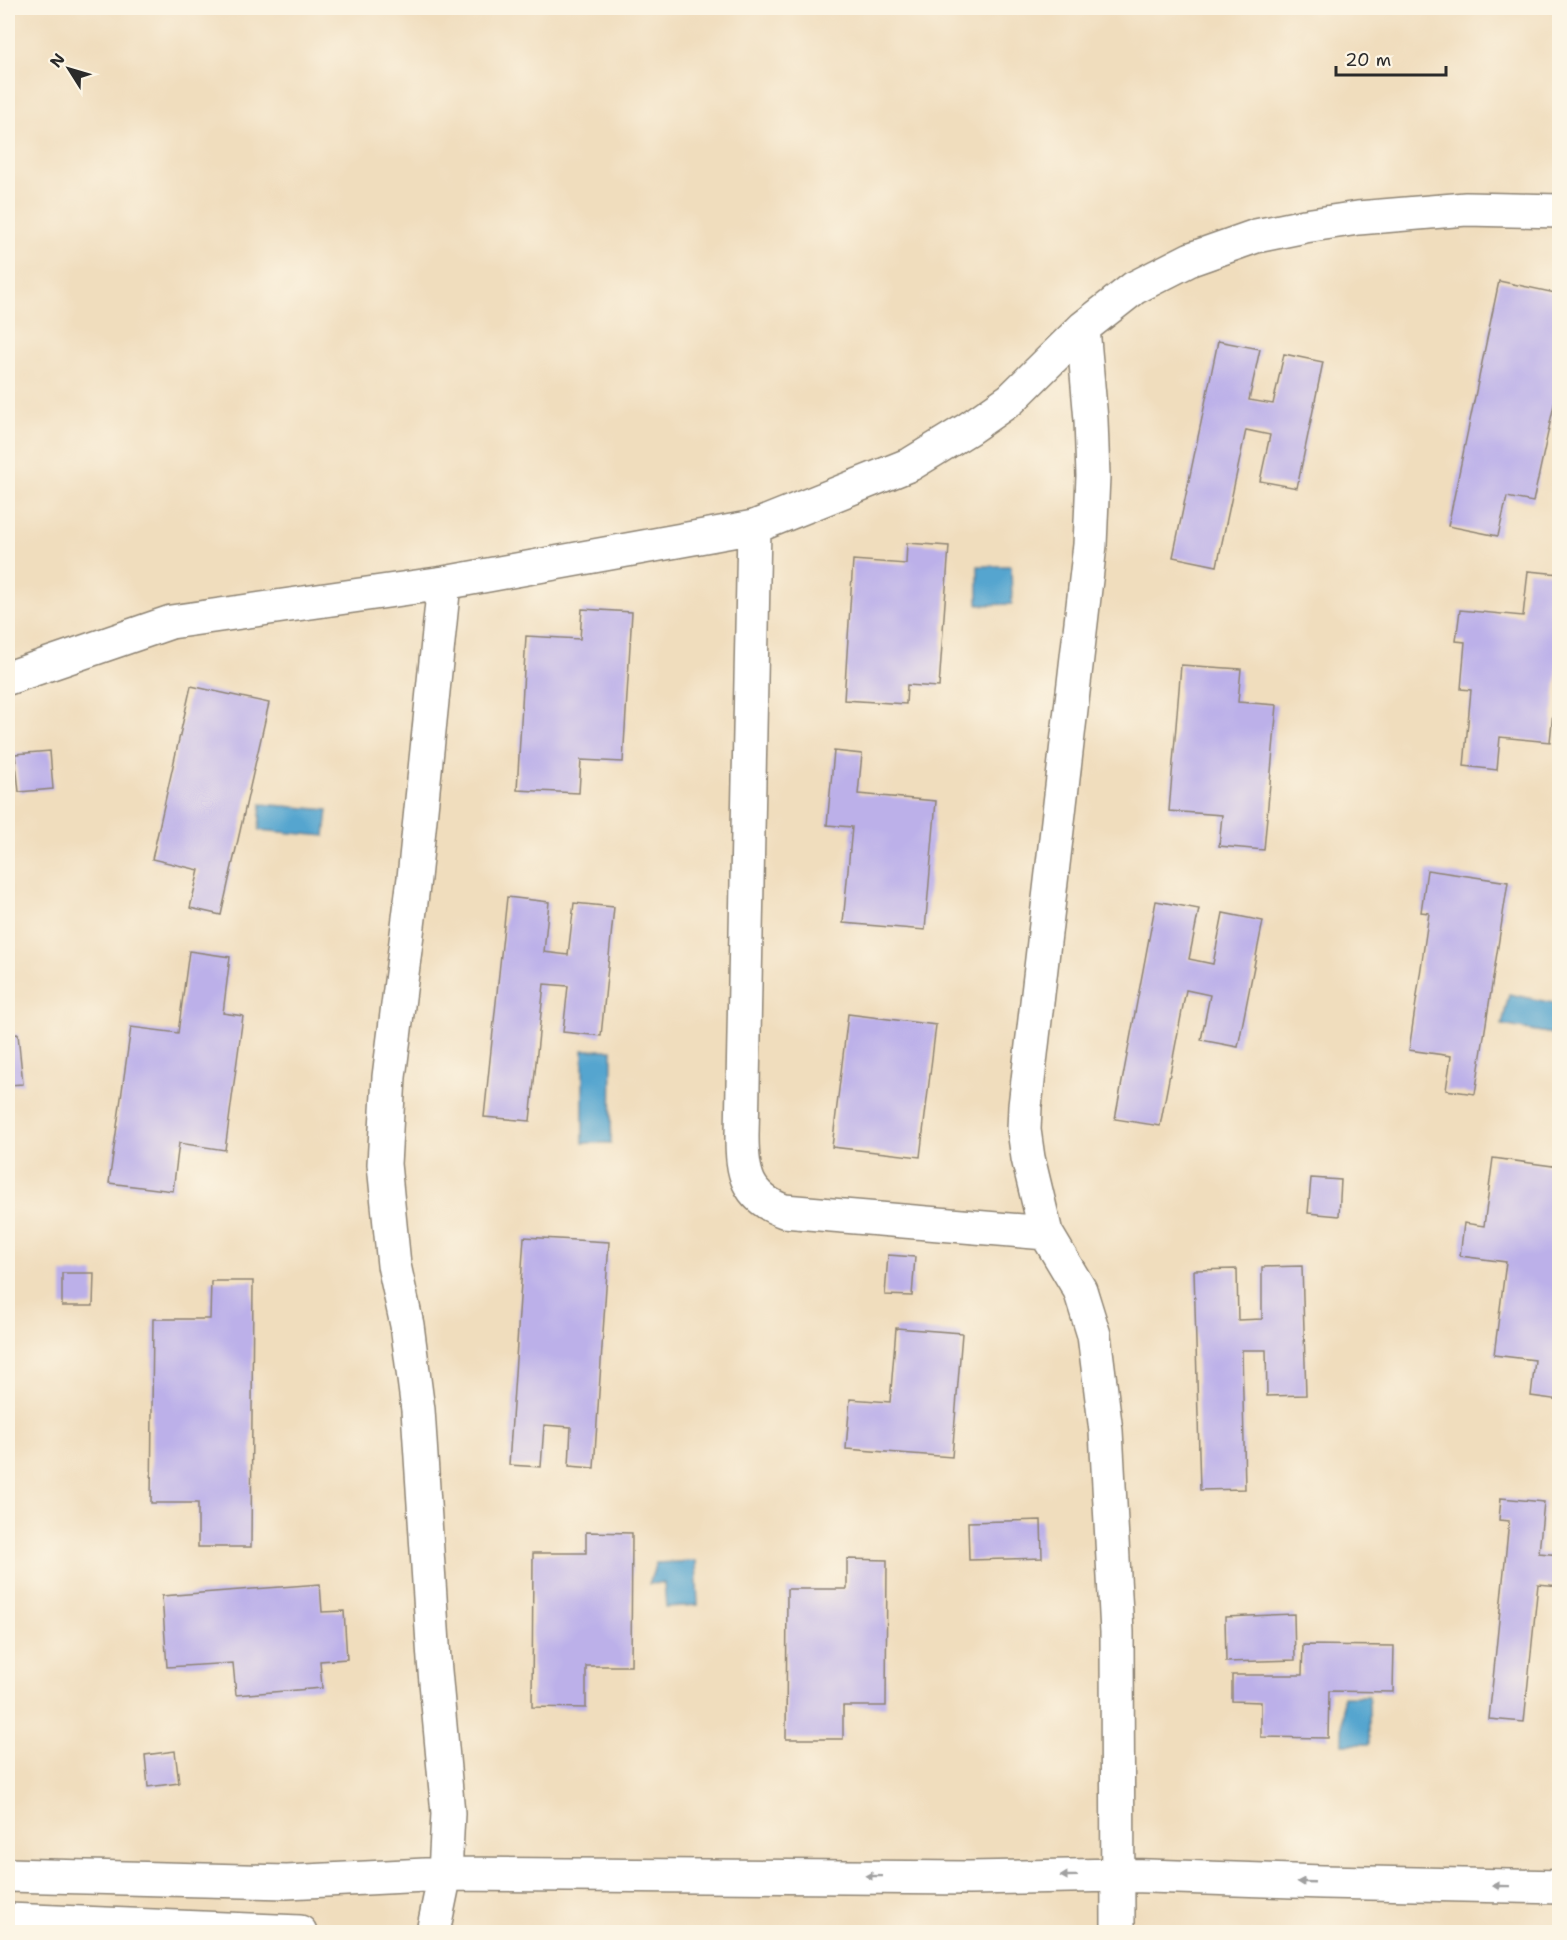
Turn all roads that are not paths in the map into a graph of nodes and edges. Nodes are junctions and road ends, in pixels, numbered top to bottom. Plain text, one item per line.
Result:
1 (1560, 211) edge
2 (1083, 328) junction
3 (754, 526) junction
4 (444, 583) junction
5 (8, 678) edge
6 (1046, 1233) junction
7 (445, 1874) junction
8 (8, 1875) edge
9 (1119, 1875) junction
10 (1560, 1887) edge
11 (8, 1920) edge
12 (300, 1932) edge
13 (433, 1932) edge
14 (1118, 1932) edge

1 - 2 street
2 - 3 street
2 - 6 street
3 - 4 street
3 - 6 street
4 - 5 street
4 - 7 street
6 - 9 street
7 - 8 street
9 -> 7 street
7 - 13 street
10 -> 9 street
9 - 14 street
11 - 12 street

